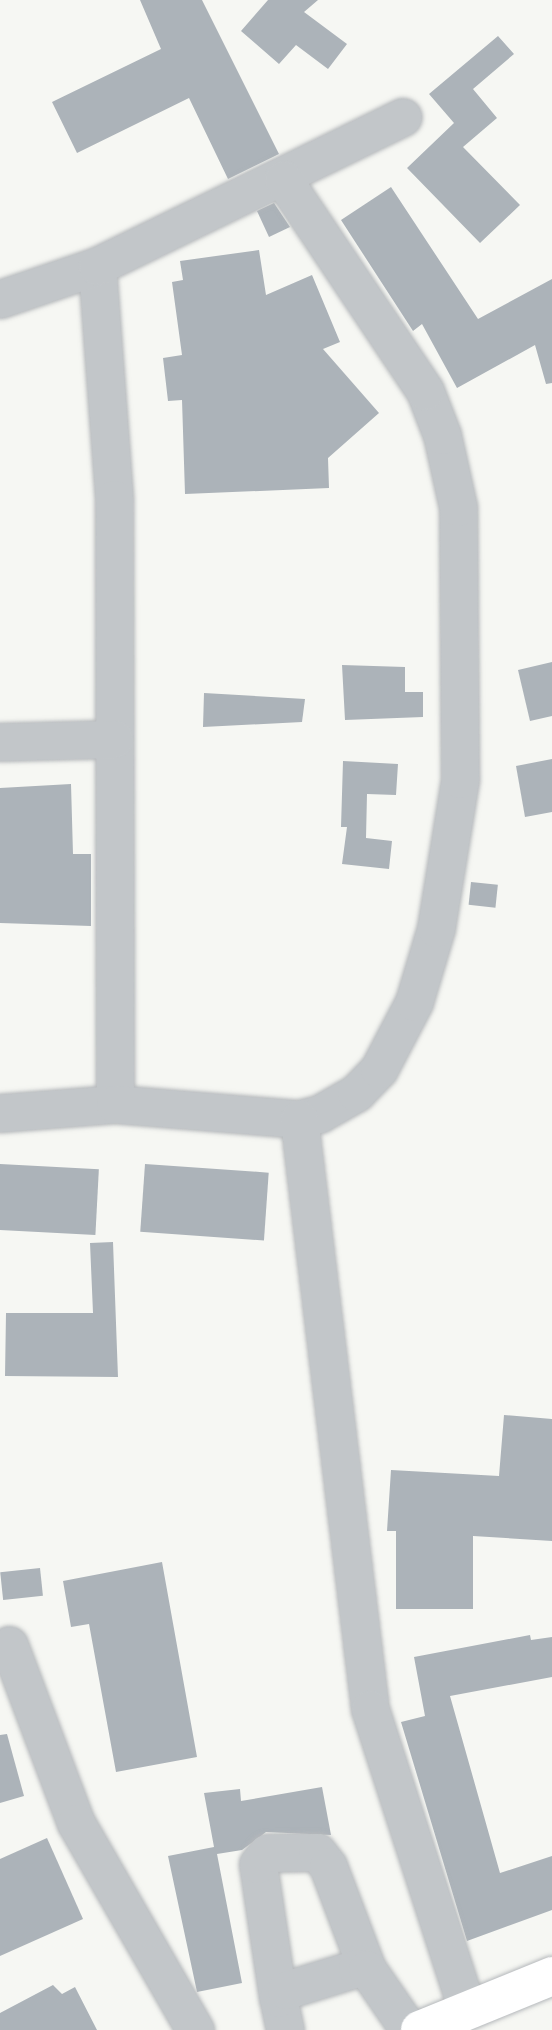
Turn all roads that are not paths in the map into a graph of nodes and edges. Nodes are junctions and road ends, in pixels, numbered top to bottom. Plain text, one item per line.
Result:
1 (402, 117) dead end
2 (283, 179) junction
3 (97, 266) junction
4 (0, 299) edge
5 (114, 739) junction
6 (0, 742) edge
7 (115, 1104) junction
8 (0, 1113) edge
9 (299, 1119) junction
10 (9, 1646) dead end
11 (367, 1969) junction
12 (552, 1976) edge
13 (467, 2009) junction
14 (281, 2014) edge
15 (195, 2030) edge
16 (409, 2030) edge
17 (420, 2030) edge

1 - 2 street
2 - 3 street
2 - 9 street
3 - 4 street
3 - 5 street
5 - 6 street
5 - 7 street
7 - 8 street
7 - 9 street
9 - 13 street
10 - 15 street
11 - 14 street
11 - 14 street
11 - 16 street
12 - 13 highway
13 - 17 highway

